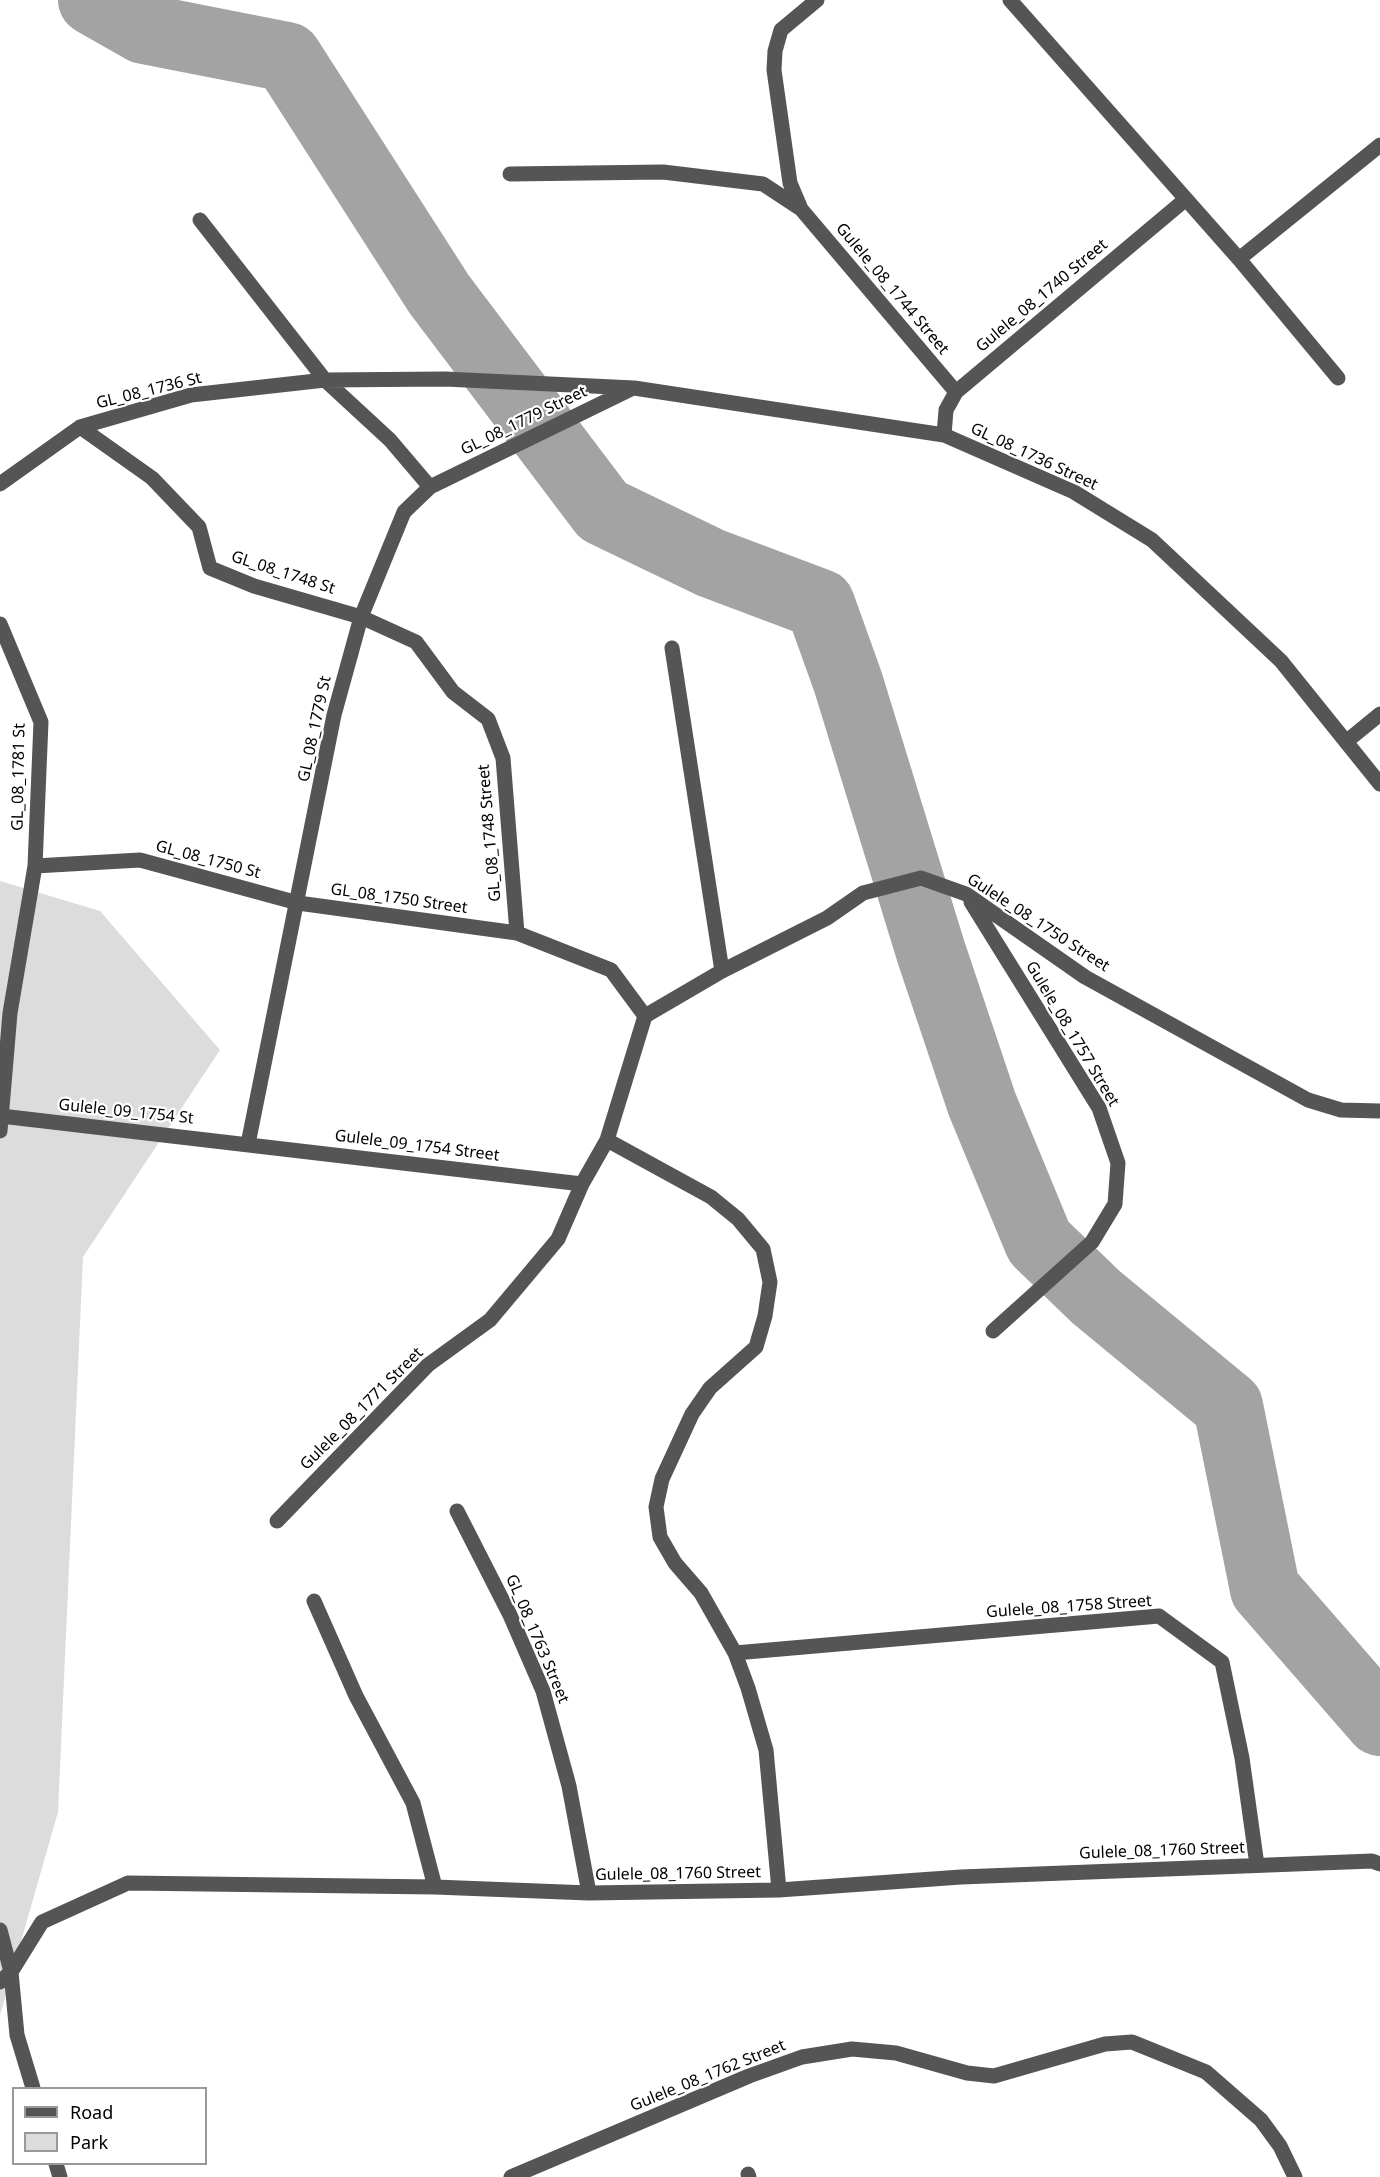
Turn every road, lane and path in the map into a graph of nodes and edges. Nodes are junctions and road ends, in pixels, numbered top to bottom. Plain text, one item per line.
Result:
1 (817, 0) edge
2 (1010, 0) edge
3 (1380, 145) edge
4 (510, 174) dead end
5 (1186, 199) junction
6 (801, 209) junction
7 (200, 220) dead end
8 (1239, 259) junction
9 (1338, 378) dead end
10 (325, 380) junction
11 (634, 388) junction
12 (956, 392) junction
13 (80, 427) junction
14 (944, 435) junction
15 (0, 484) edge
16 (430, 486) junction
17 (361, 617) junction
18 (0, 624) edge
19 (672, 648) dead end
20 (1380, 714) edge
21 (1347, 741) junction
22 (1380, 784) edge
23 (35, 866) junction
24 (966, 894) junction
25 (298, 903) junction
26 (517, 933) junction
27 (722, 971) junction
28 (5, 1013) edge
29 (645, 1016) junction
30 (1380, 1111) edge
31 (1, 1123) edge
32 (607, 1140) junction
33 (248, 1144) junction
34 (582, 1184) junction
35 (993, 1331) dead end
36 (457, 1511) dead end
37 (277, 1521) dead end
38 (314, 1601) dead end
39 (735, 1653) junction
40 (1380, 1864) edge
41 (1257, 1865) junction
42 (435, 1887) junction
43 (779, 1890) junction
44 (589, 1893) junction
45 (0, 1930) edge
46 (6, 1977) edge
47 (33, 2087) edge
48 (511, 2177) edge
49 (1296, 2177) edge

1 - 6 street, Gulele_08_1744 Street
2 - 5 street
3 - 8 street
4 - 6 street, Gulele_08_1744 Street
5 - 8 street
5 - 12 street, Gulele_08_1740 Street
6 - 12 street, Gulele_08_1744 Street
7 - 10 street
8 - 9 street
10 - 11 street, GL_08_1736 St
10 - 13 street, GL_08_1736 St
10 - 16 street
11 - 14 street, GL_08_1736 Street
11 - 16 street, GL_08_1779 Street
12 - 14 street, Gulele_08_1740 Street
13 - 15 street, GL_08_1736 St
13 - 17 street, GL_08_1748 St
14 - 21 street, GL_08_1736 Street
16 - 17 street, GL_08_1779 St
17 - 25 street, GL_08_1779 St
17 - 26 street, GL_08_1748 Street
18 - 23 street, GL_08_1781 St
19 - 27 street
20 - 21 street
21 - 22 street, GL_08_1736 Street
23 - 25 street, GL_08_1750 St
23 - 28 street, GL_08_1781 St
24 - 27 street, Gulele_08_1750 Street
24 - 30 street, Gulele_08_1750 Street
24 - 35 street, Gulele_08_1757 Street
25 - 26 street, GL_08_1750 Street
25 - 33 street, GL_08_1779 St
26 - 29 street, GL_08_1750 Street
27 - 29 street, Gulele_08_1750 Street
28 - 31 street, GL_08_1781 St
29 - 32 street, Gulele_08_1771 Street
31 - 33 street, Gulele_09_1754 St
32 - 34 street, Gulele_08_1771 Street
32 - 39 street
33 - 34 street, Gulele_09_1754 Street
34 - 37 street, Gulele_08_1771 Street
36 - 44 street, GL_08_1763 Street
38 - 42 street
39 - 41 street, Gulele_08_1758 Street
39 - 43 street
40 - 41 street, Gulele_08_1760 Street
41 - 43 street, Gulele_08_1760 Street
42 - 44 street, Gulele_08_1760 Street
42 - 46 street, Gulele_08_1760 Street
43 - 44 street, Gulele_08_1760 Street
45 - 46 street
46 - 47 street
48 - 49 street, Gulele_08_1762 Street

